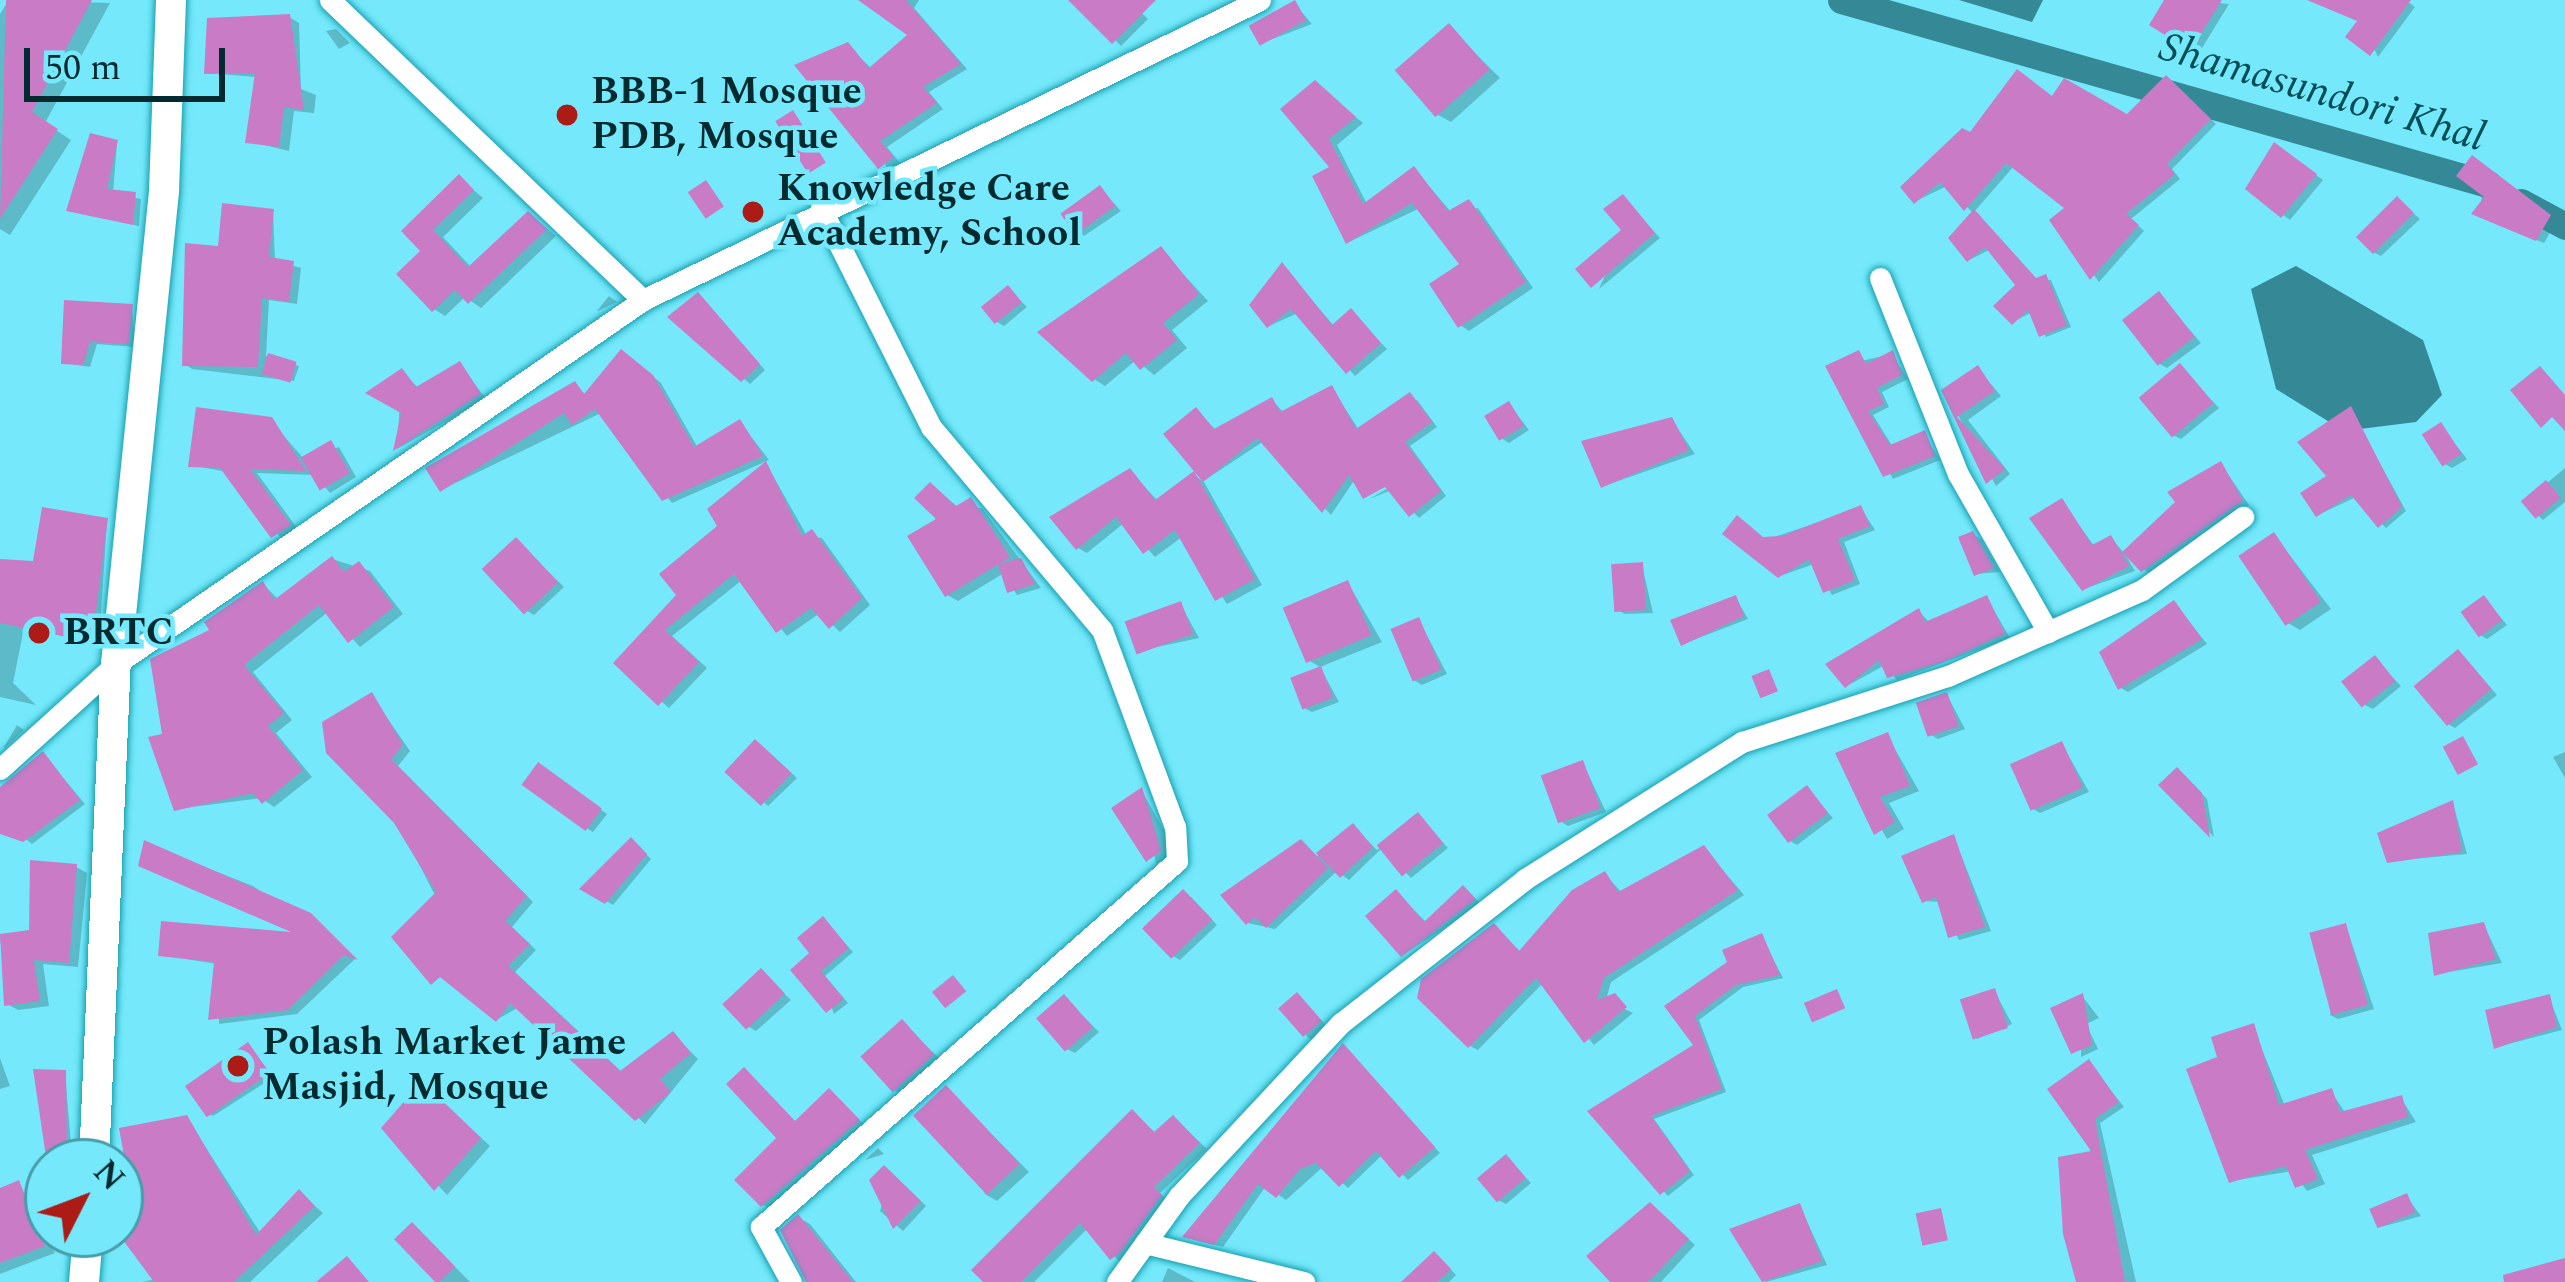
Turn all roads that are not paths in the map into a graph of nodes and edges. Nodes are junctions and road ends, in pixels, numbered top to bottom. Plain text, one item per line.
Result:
1 (171, 0) edge
2 (330, 0) edge
3 (1260, 0) edge
4 (821, 208) junction
5 (1880, 278) dead end
6 (643, 300) junction
7 (2243, 517) dead end
8 (2048, 632) junction
9 (116, 664) junction
10 (0, 769) edge
11 (95, 1138) edge
12 (1145, 1243) junction
13 (791, 1282) edge
14 (1117, 1282) edge
15 (1304, 1282) edge

1 - 9 main road
2 - 6 street
3 - 4 street
4 - 6 street
4 - 13 street
5 - 8 street
6 - 9 street
7 - 8 street
8 - 12 street
9 - 10 street
9 - 11 main road
12 - 14 street
12 - 15 street

